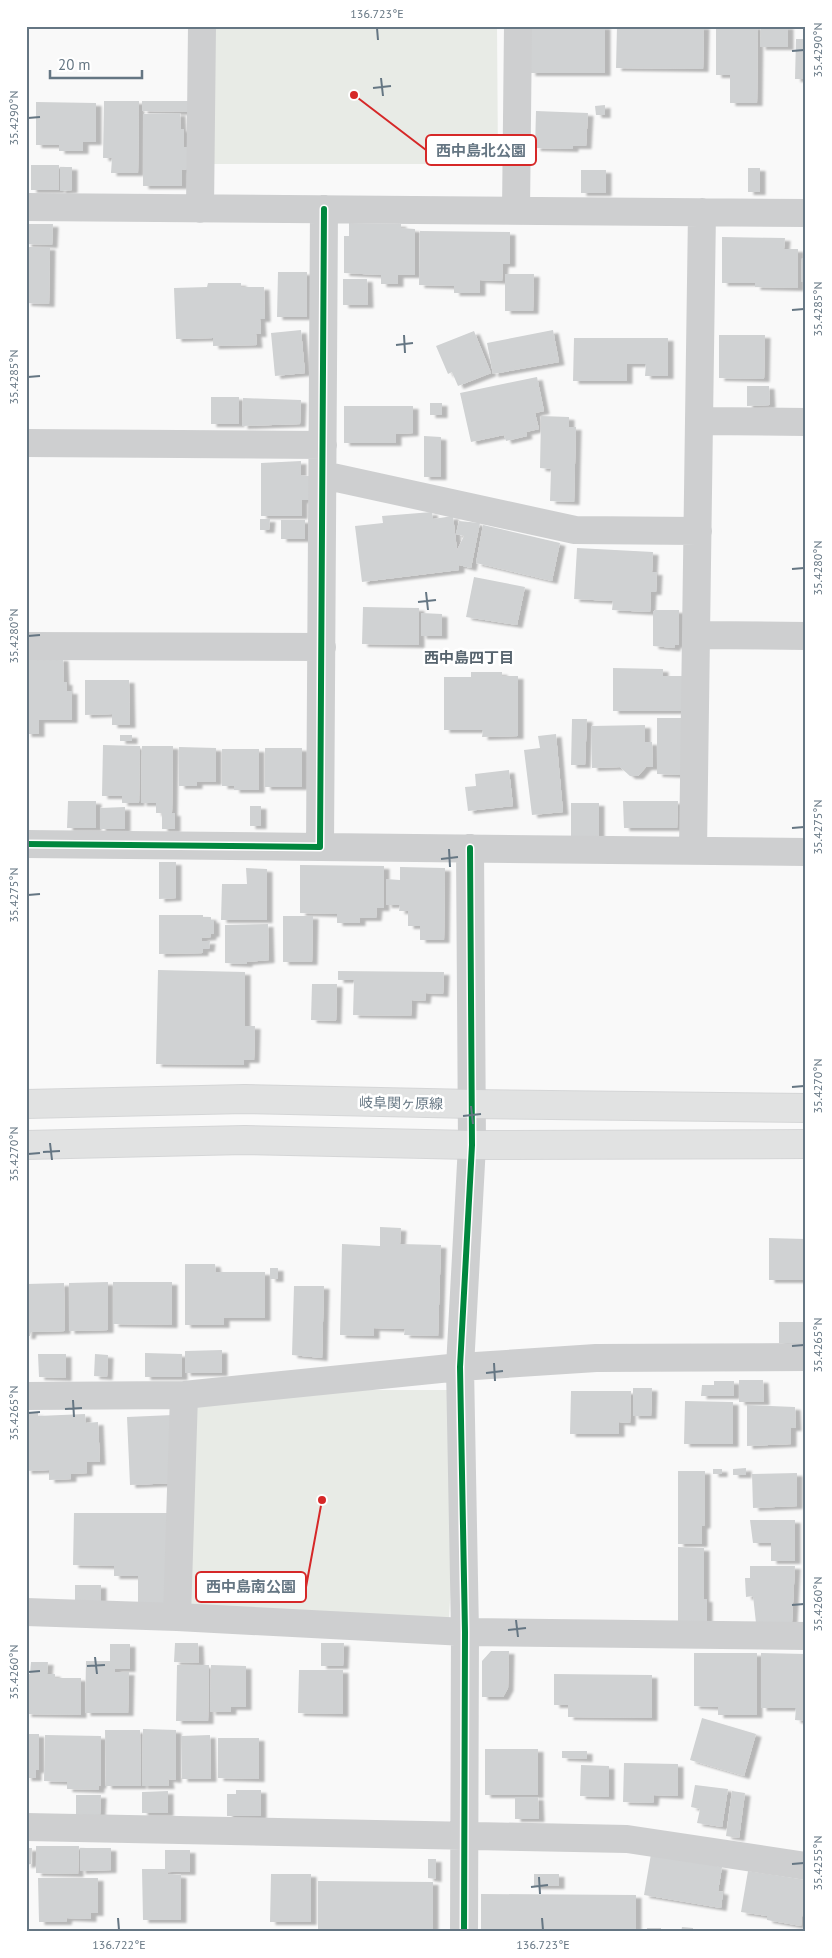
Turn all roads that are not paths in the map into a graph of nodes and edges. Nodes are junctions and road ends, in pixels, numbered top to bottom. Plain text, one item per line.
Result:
1 (202, 26) edge
2 (518, 26) edge
3 (26, 207) edge
4 (200, 208) junction
5 (324, 209) junction
6 (516, 211) junction
7 (702, 212) junction
8 (806, 213) edge
9 (699, 421) junction
10 (806, 422) edge
11 (26, 443) edge
12 (323, 445) junction
13 (323, 475) junction
14 (698, 531) junction
15 (696, 635) junction
16 (806, 636) edge
17 (26, 646) edge
18 (322, 647) junction
19 (26, 844) edge
20 (320, 847) junction
21 (470, 848) junction
22 (693, 850) junction
23 (806, 852) edge
24 (26, 1104) edge
25 (473, 1104) junction
26 (806, 1108) edge
27 (806, 1144) edge
28 (26, 1145) edge
29 (472, 1145) junction
30 (806, 1357) edge
31 (460, 1367) junction
32 (184, 1395) junction
33 (26, 1396) edge
34 (26, 1612) edge
35 (177, 1616) junction
36 (465, 1632) junction
37 (806, 1636) edge
38 (26, 1827) edge
39 (464, 1835) junction
40 (806, 1866) edge
41 (464, 1932) edge

1 - 4 street
2 - 6 street
3 - 4 street
4 - 5 street
5 - 6 street
5 - 12 street
6 - 7 street
7 - 8 street
7 - 9 street
9 - 10 street
9 - 14 street
11 - 12 street
12 - 13 street
13 - 14 street
13 - 18 street
14 - 15 street
15 - 16 street
15 - 22 street
17 - 18 street
18 - 20 street
19 - 20 street
20 - 21 street
21 - 22 street
21 - 25 street
22 - 23 street
24 - 25 main road, 岐阜関ヶ原線
25 - 26 main road, 岐阜関ヶ原線
25 - 29 street
27 - 29 main road
28 - 29 main road
29 - 31 street
30 - 31 street
31 - 32 street
31 - 36 street
32 - 33 street
32 - 35 street
34 - 35 street
35 - 36 street
36 - 37 street
36 - 39 street
38 - 39 street
39 - 40 street
39 - 41 street

